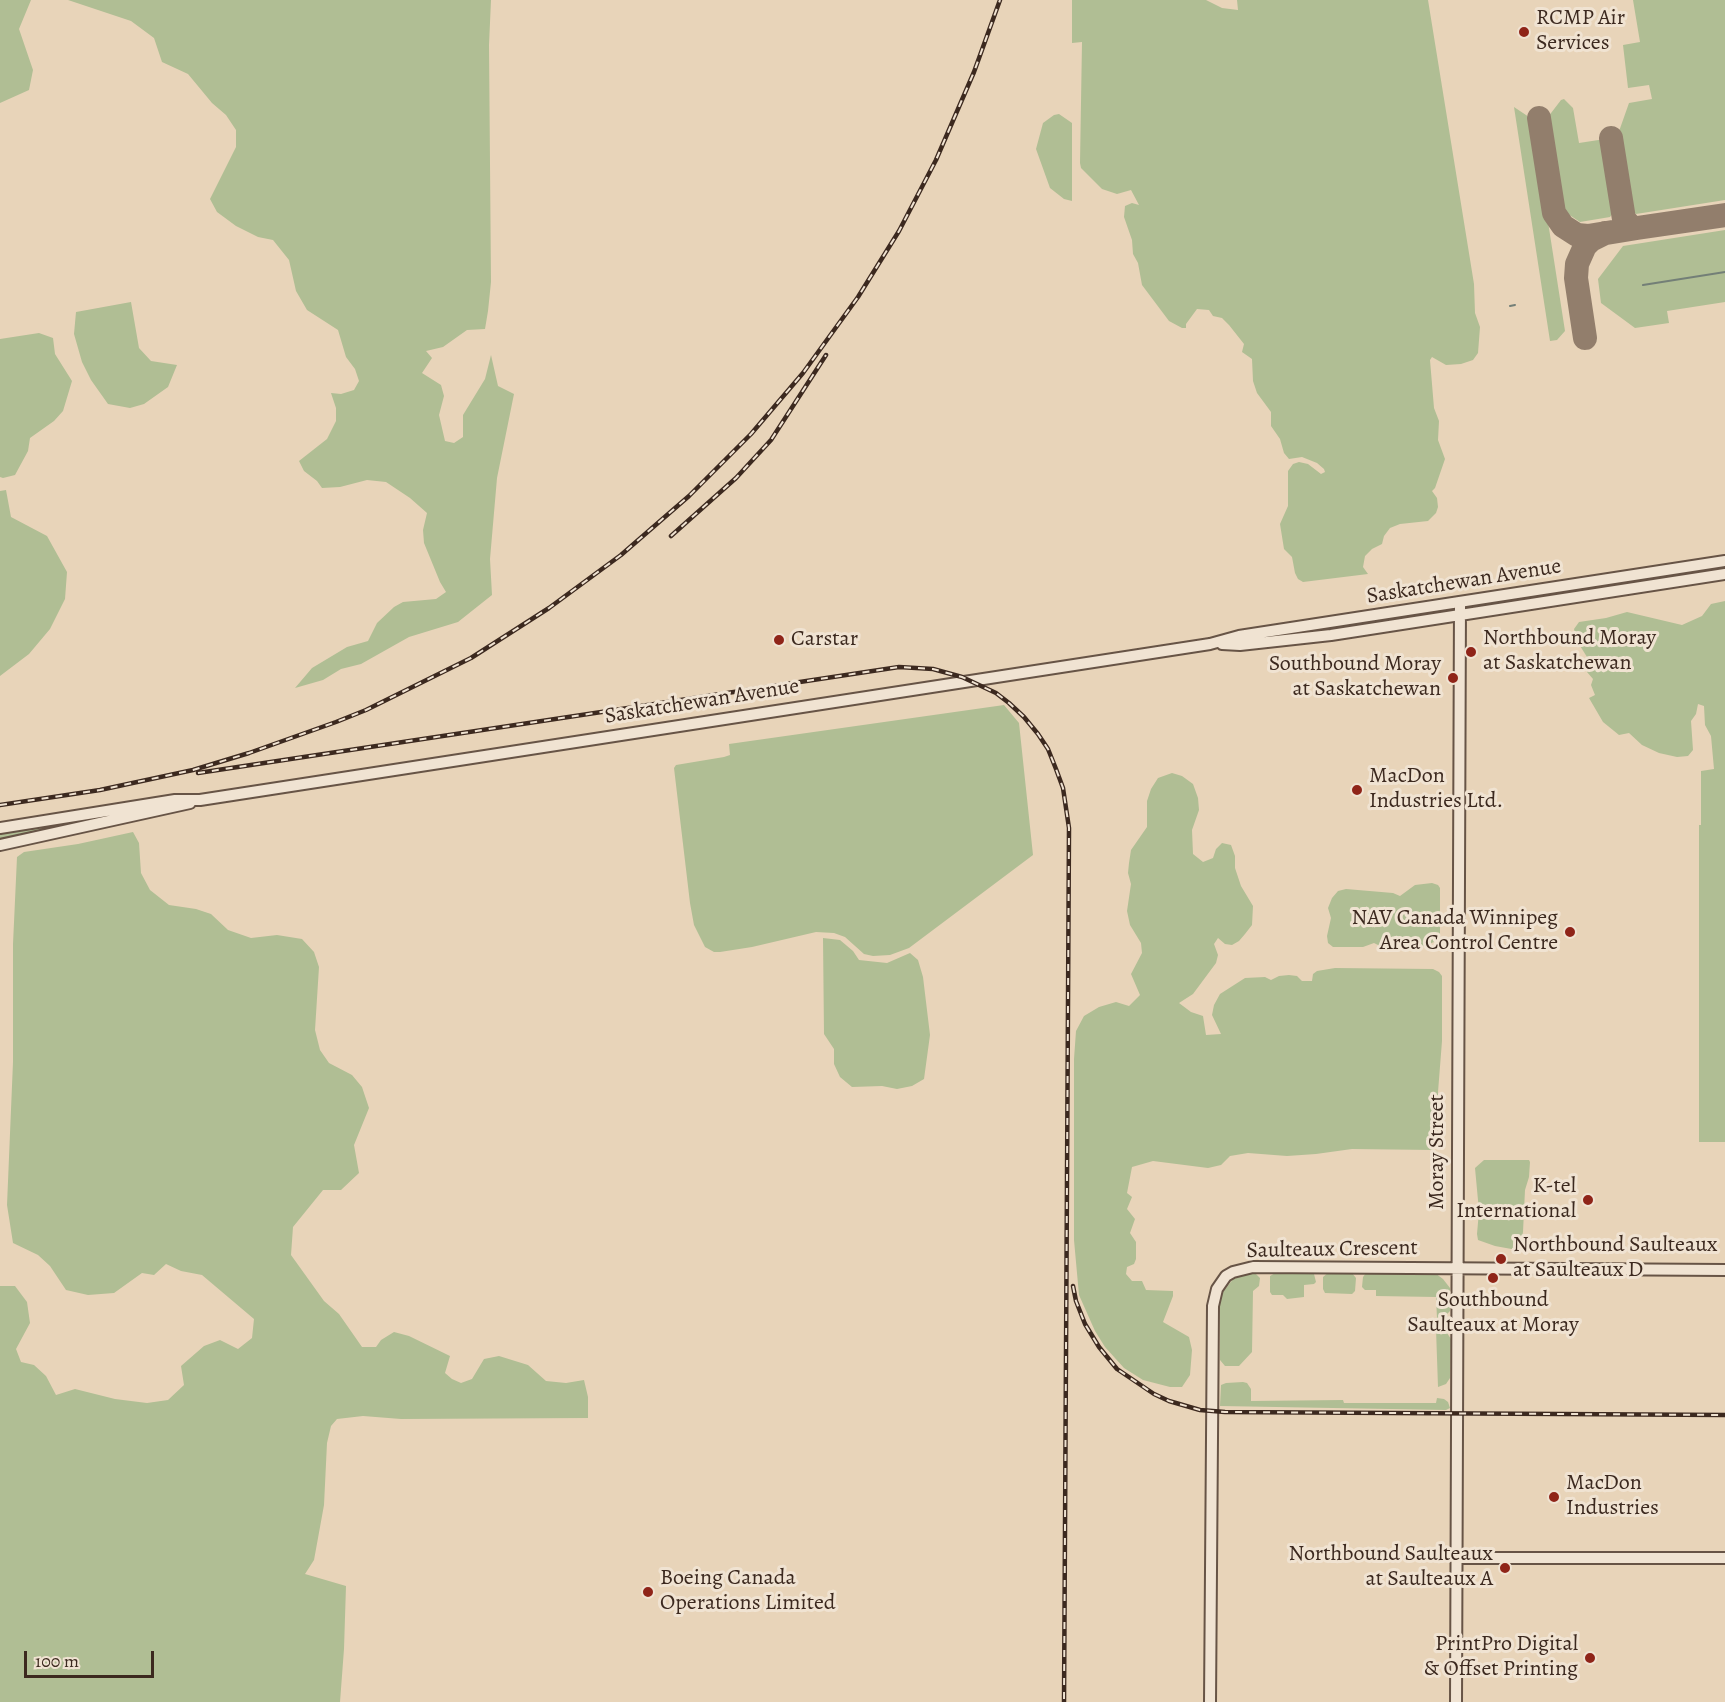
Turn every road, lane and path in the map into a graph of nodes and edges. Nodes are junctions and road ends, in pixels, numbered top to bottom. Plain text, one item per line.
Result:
1 (1725, 561) edge
2 (1725, 574) edge
3 (1460, 602) junction
4 (1461, 616) junction
5 (1210, 644) junction
6 (200, 800) junction
7 (0, 828) edge
8 (0, 845) edge
9 (1457, 1269) junction
10 (1725, 1270) edge
11 (1725, 1557) edge
12 (1456, 1558) junction
13 (1210, 1702) edge
14 (1456, 1702) edge

1 - 3 street, Saskatchewan Avenue
2 - 4 street, Saskatchewan Avenue
3 - 4 street, Moray Street
3 - 5 street, Saskatchewan Avenue
4 - 5 street, Saskatchewan Avenue
4 - 9 street, Moray Street
5 - 6 street, Saskatchewan Avenue
6 - 7 street, Saskatchewan Avenue
6 - 8 street, Saskatchewan Avenue
9 - 10 street, Saulteaux Crescent
9 - 12 street, Moray Street
9 - 13 street, Saulteaux Crescent
11 - 12 street
12 - 14 street, Moray Street

